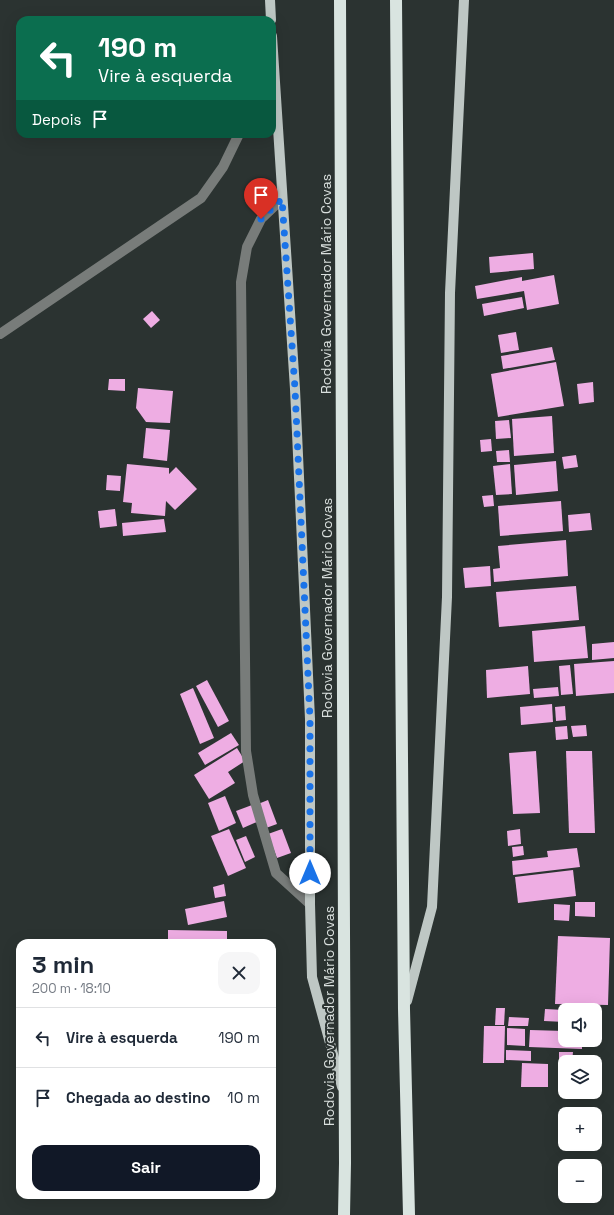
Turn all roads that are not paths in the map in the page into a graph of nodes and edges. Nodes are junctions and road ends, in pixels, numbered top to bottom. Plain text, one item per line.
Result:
1 (270, 0) edge
2 (340, 0) edge
3 (396, 0) edge
4 (464, 0) edge
5 (270, 16) edge
6 (276, 101) edge
7 (237, 138) edge
8 (282, 199) junction
9 (0, 334) edge
10 (310, 904) junction
11 (404, 1009) junction
12 (344, 1095) junction
13 (344, 1215) edge
14 (409, 1215) edge

1 - 5 main road
2 - 12 highway, Rodovia Governador Mário Covas
3 - 11 highway
4 - 11 main road
6 - 8 main road
7 - 9 street
8 - 10 main road
8 - 10 street
10 - 12 main road
11 - 14 highway
12 - 13 highway, Rodovia Governador Mário Covas

